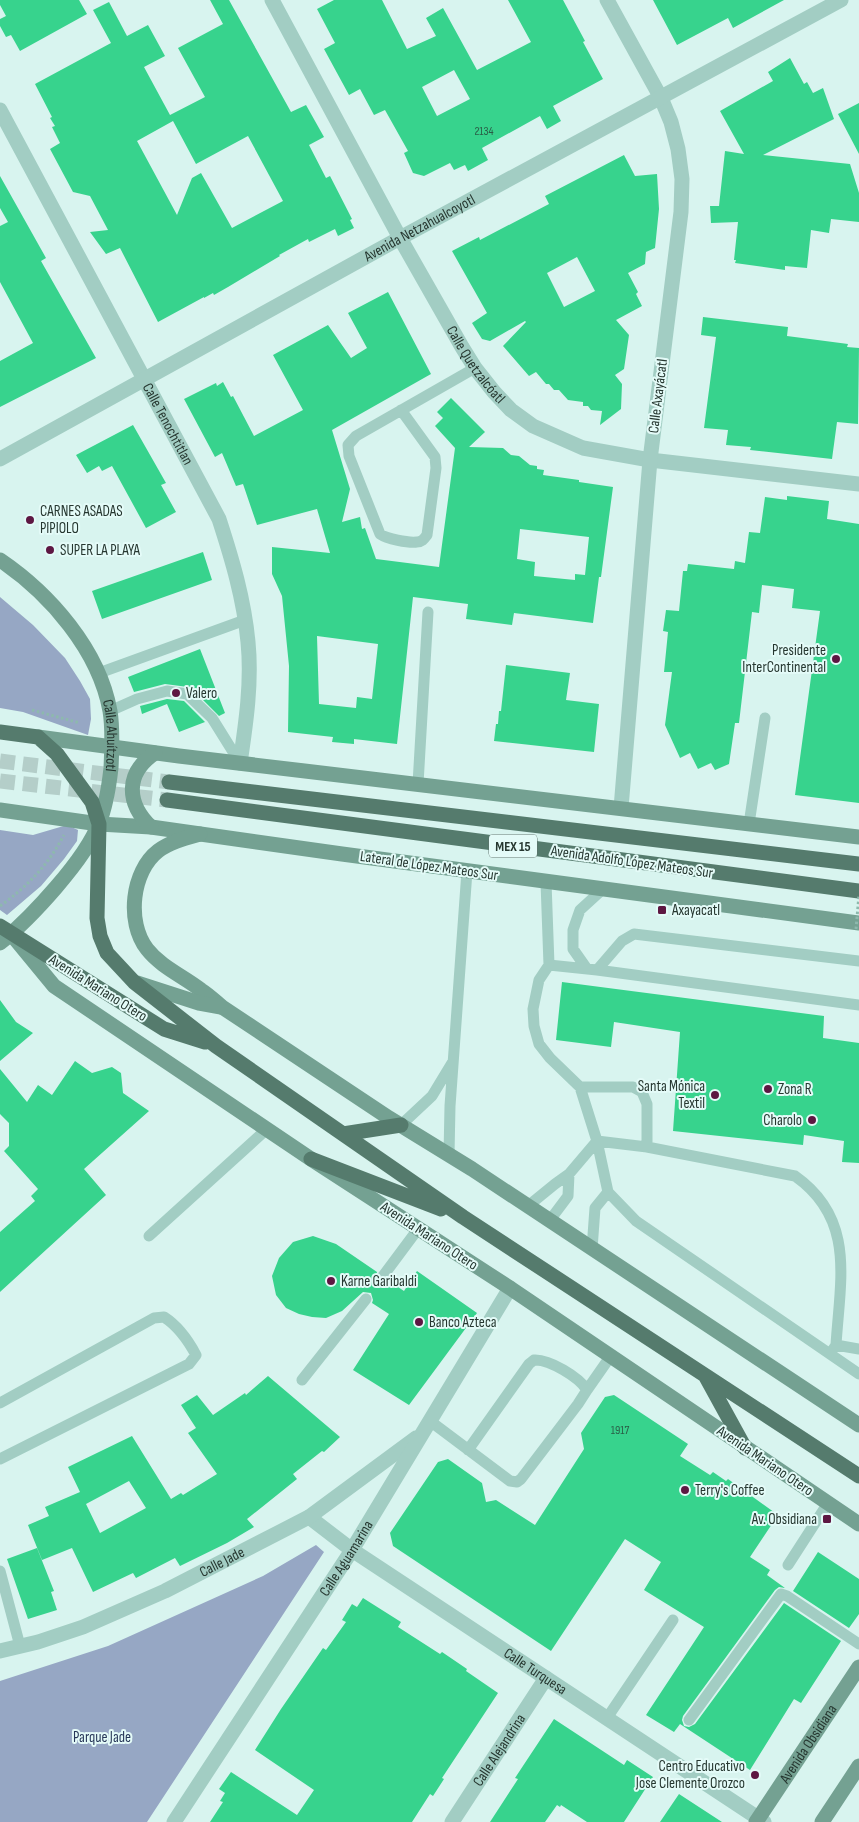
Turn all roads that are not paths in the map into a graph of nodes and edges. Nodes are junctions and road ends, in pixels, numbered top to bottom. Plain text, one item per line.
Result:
1 (272, 0) edge
2 (607, 0) edge
3 (841, 0) edge
4 (661, 98) junction
5 (0, 110) edge
6 (400, 238) junction
7 (475, 368) junction
8 (144, 379) junction
9 (401, 410) junction
10 (0, 459) edge
11 (650, 460) junction
12 (859, 484) edge
13 (0, 560) edge
14 (428, 612) dead end
15 (245, 620) junction
16 (98, 673) junction
17 (110, 711) junction
18 (765, 718) dead end
19 (0, 732) edge
20 (38, 737) junction
21 (112, 747) junction
22 (155, 753) junction
23 (240, 763) junction
24 (169, 782) tunnel mouth
25 (418, 784) junction
26 (167, 800) tunnel mouth
27 (621, 808) junction
28 (0, 810) edge
29 (99, 824) junction
30 (749, 824) junction
31 (151, 827) junction
32 (200, 834) junction
33 (859, 837) edge
34 (859, 864) edge
35 (467, 871) junction
36 (546, 882) junction
37 (603, 889) junction
38 (859, 893) edge
39 (857, 926) edge
40 (4, 934) edge
41 (859, 961) edge
42 (549, 965) junction
43 (592, 969) junction
44 (134, 982) junction
45 (859, 1005) edge
46 (222, 1007) junction
47 (216, 1046) junction
48 (455, 1059) junction
49 (580, 1087) junction
50 (401, 1125) junction
51 (267, 1130) junction
52 (343, 1134) junction
53 (597, 1141) junction
54 (647, 1147) junction
55 (449, 1155) junction
56 (311, 1159) junction
57 (569, 1174) junction
58 (608, 1192) junction
59 (528, 1206) junction
60 (463, 1217) junction
61 (550, 1220) junction
62 (418, 1229) junction
63 (149, 1236) dead end
64 (592, 1248) junction
65 (383, 1276) dead end
66 (510, 1288) junction
67 (366, 1299) dead end
68 (833, 1349) junction
69 (859, 1349) edge
70 (610, 1357) junction
71 (859, 1374) edge
72 (705, 1375) junction
73 (302, 1380) dead end
74 (587, 1390) junction
75 (0, 1403) edge
76 (859, 1425) edge
77 (427, 1427) junction
78 (745, 1448) junction
79 (468, 1450) junction
80 (0, 1459) edge
81 (859, 1476) edge
82 (828, 1503) junction
83 (309, 1517) junction
84 (859, 1524) edge
85 (352, 1550) junction
86 (788, 1565) dead end
87 (0, 1571) edge
88 (673, 1620) dead end
89 (859, 1644) edge
90 (20, 1646) junction
91 (0, 1652) edge
92 (859, 1666) edge
93 (546, 1678) junction
94 (607, 1718) junction
95 (689, 1720) dead end
96 (859, 1766) edge
97 (760, 1821) edge
98 (174, 1822) edge
99 (452, 1822) edge
100 (822, 1822) edge

1 - 6 street, Calle Quetzalcóatl
2 - 4 street, Calle Axayácatl
3 - 4 street, Avenida Netzahualcoyotl
4 - 6 street, Avenida Netzahualcoyotl
4 - 11 street, Calle Axayácatl
5 - 8 street, Calle Tenochtitlan
6 - 7 street, Calle Quetzalcóatl
6 - 8 street, Avenida Netzahualcoyotl
7 - 9 lane
7 - 11 street, Calle Quetzalcóatl
8 - 10 street, Avenida Netzahualcoyotl
8 - 15 street, Calle Tenochtitlan
9 - 9 lane
11 - 12 street, Calle Quetzalcóatl
11 - 27 street, Calle Axayácatl
13 - 16 main road, Calle Ahuítzotl
14 - 25 lane
15 - 16 lane
15 - 23 street, Calle Tenochtitlan
16 - 17 main road, Calle Ahuítzotl
17 - 21 main road, Calle Ahuítzotl
17 - 23 lane
18 - 30 lane
19 - 20 main road
20 - 21 main road
20 - 29 main road, Avenida Mariano Otero
21 - 22 main road
21 - 29 main road, Calle Ahuítzotl
22 - 23 main road
22 - 31 main road
23 - 25 main road
24 - 34 main road, Avenida Adolfo López Mateos Sur / MEX 15
25 - 27 main road
26 - 38 main road, Avenida Adolfo López Mateos Sur / MEX 15
27 - 30 main road
28 - 29 main road, Lateral de López Mateos Sur
29 - 31 main road, Lateral de López Mateos Sur
29 - 40 main road, Calle Ahuítzotl
29 - 44 main road, Avenida Mariano Otero
30 - 33 main road
31 - 32 main road, Lateral de López Mateos Sur
32 - 35 main road, Lateral de López Mateos Sur
32 - 46 main road
35 - 36 main road, Lateral de López Mateos Sur
35 - 48 lane
36 - 37 main road, Lateral de López Mateos Sur
36 - 42 lane
37 - 39 main road, Lateral de López Mateos Sur
37 - 43 lane
40 - 47 main road, Avenida Mariano Otero
40 - 51 main road, Avenida Mariano Otero
41 - 43 lane
42 - 43 lane
42 - 49 lane
43 - 45 lane
44 - 46 main road
44 - 47 main road, Avenida Mariano Otero
46 - 50 main road
47 - 52 main road, Avenida Mariano Otero
48 - 50 lane
48 - 55 lane
49 - 53 lane
49 - 54 lane
50 - 52 main road
50 - 55 main road
51 - 56 main road, Avenida Mariano Otero
51 - 63 lane
52 - 60 main road, Avenida Mariano Otero
53 - 54 lane
53 - 57 lane
53 - 58 lane
54 - 68 lane
55 - 59 main road
56 - 60 main road
56 - 62 main road, Avenida Mariano Otero
57 - 59 lane
57 - 61 lane
58 - 64 lane
58 - 68 lane
59 - 61 main road
60 - 72 main road, Avenida Mariano Otero
61 - 64 main road
62 - 65 lane
62 - 66 main road, Avenida Mariano Otero
64 - 76 main road
66 - 70 main road, Avenida Mariano Otero
66 - 77 street, Calle Aguamarina
67 - 73 lane
68 - 69 lane
68 - 71 lane
70 - 74 lane
70 - 78 main road, Avenida Mariano Otero
72 - 78 main road
72 - 81 main road, Avenida Mariano Otero
74 - 79 lane
74 - 79 lane
75 - 80 lane
77 - 79 lane
77 - 83 street, Calle Jade
77 - 85 street, Calle Aguamarina
78 - 82 main road, Avenida Mariano Otero
82 - 84 main road, Avenida Mariano Otero
82 - 86 lane
83 - 85 street, Calle Turquesa
83 - 90 street, Calle Jade
85 - 93 street, Calle Turquesa
85 - 98 street, Calle Aguamarina
87 - 90 lane
88 - 94 lane
89 - 95 lane
90 - 91 street, Calle Jade
92 - 97 main road, Avenida Obsidiana
93 - 94 street, Calle Turquesa
93 - 99 street, Calle Alejandrina
94 - 97 street, Calle Turquesa
96 - 100 main road

